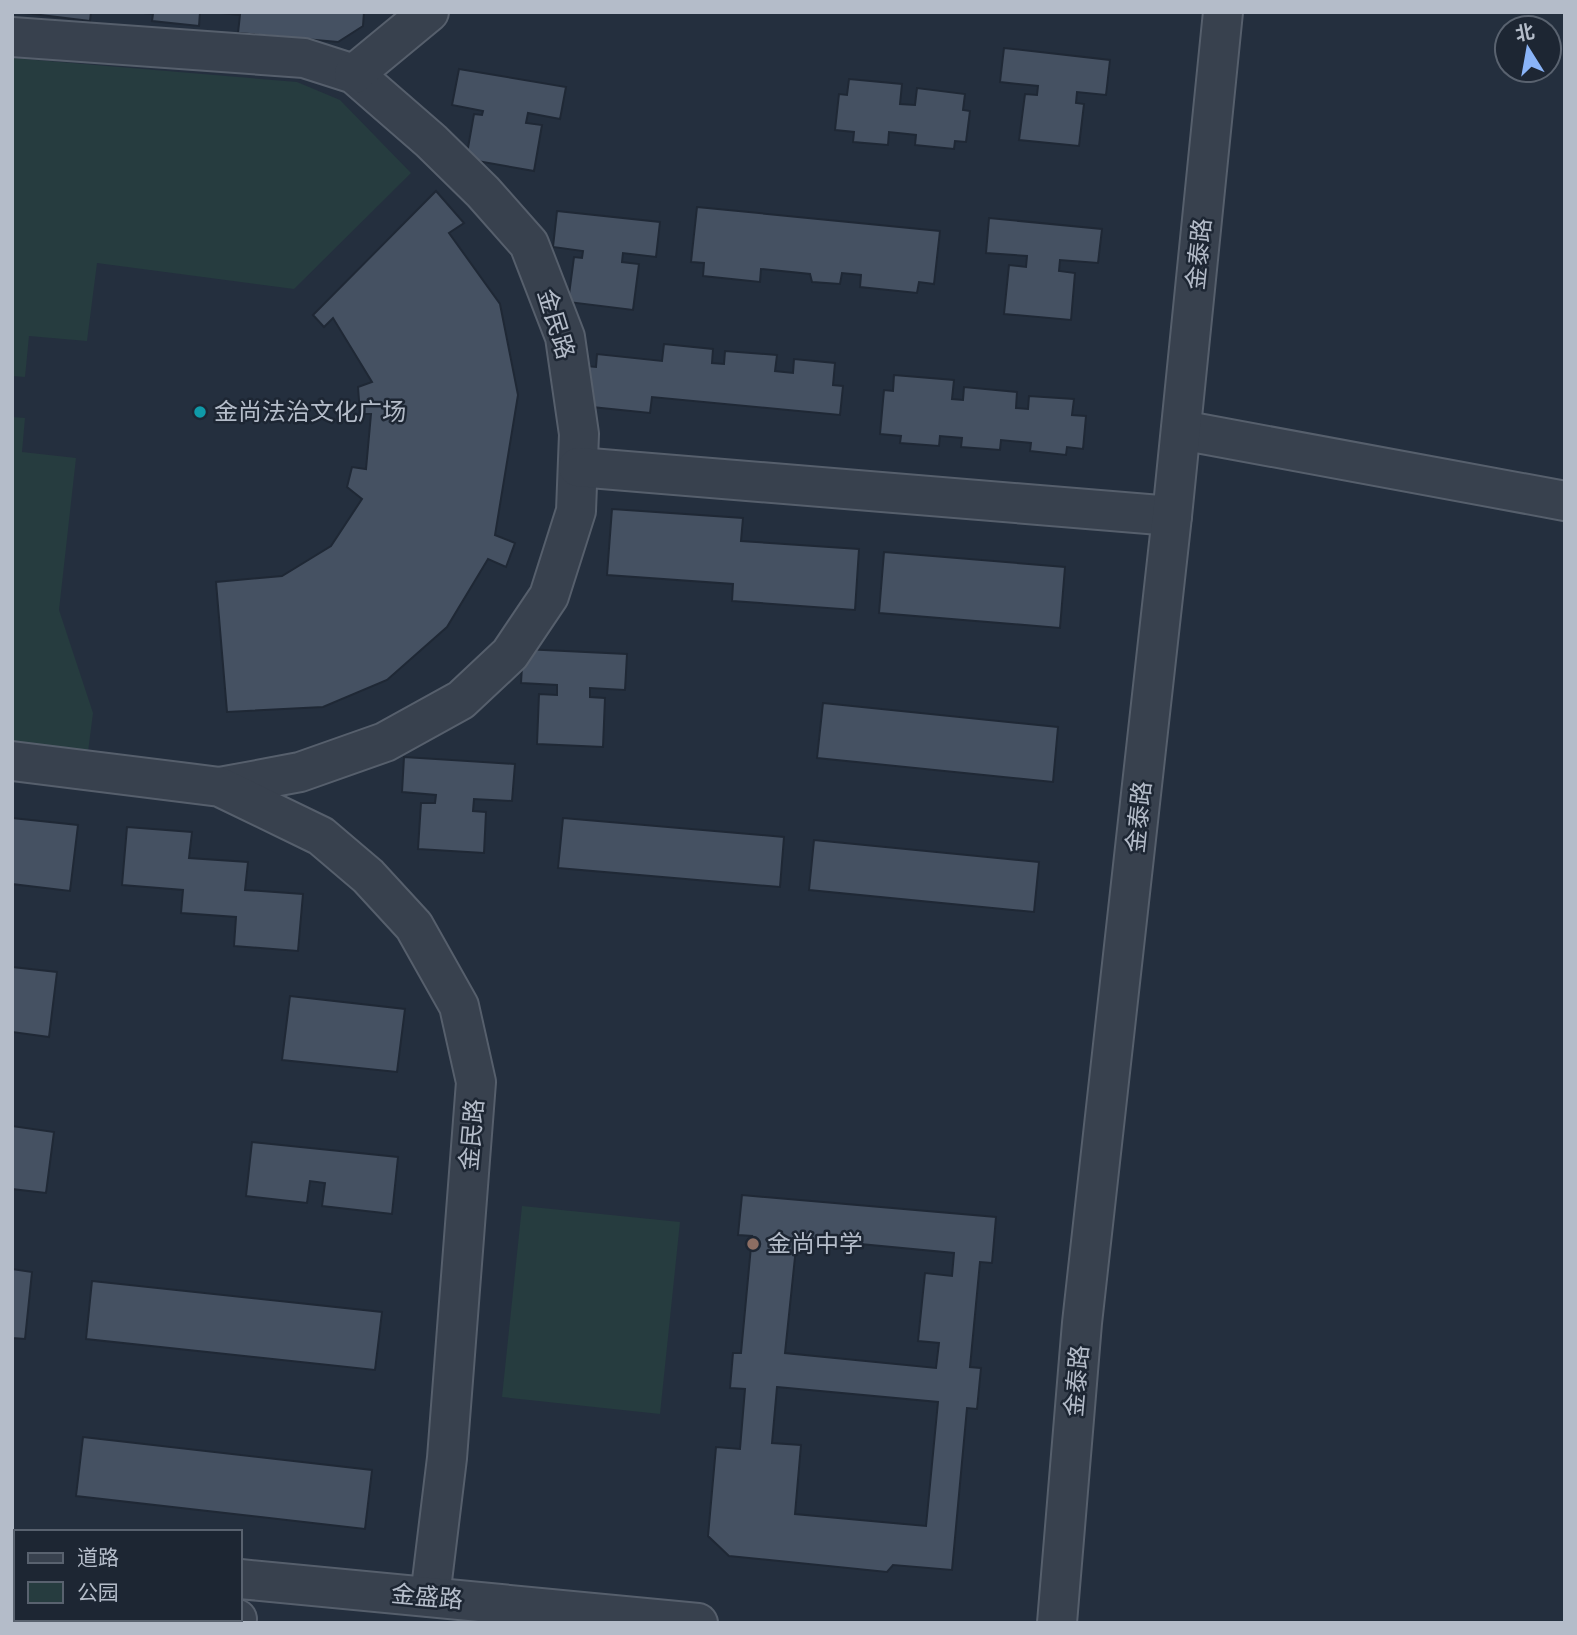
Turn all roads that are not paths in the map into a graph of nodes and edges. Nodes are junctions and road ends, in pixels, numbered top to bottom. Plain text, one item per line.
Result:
1 (429, 12) edge
2 (1223, 12) edge
3 (12, 37) edge
4 (354, 75) junction
5 (1181, 430) junction
6 (578, 467) junction
7 (1565, 501) edge
8 (1172, 516) junction
9 (12, 761) edge
10 (220, 787) junction
11 (242, 1580) edge
12 (430, 1597) junction
13 (698, 1623) edge
14 (1056, 1623) edge

1 - 4 street
2 - 5 street, 金泰路
3 - 4 street, 金民路
4 - 6 street, 金民路
5 - 7 street
5 - 8 street, 金泰路
6 - 8 street
6 - 10 street, 金民路
8 - 14 street, 金泰路
9 - 10 street, 金民路
10 - 12 street, 金民路
11 - 12 street, 金盛路
12 - 13 street, 金盛路

